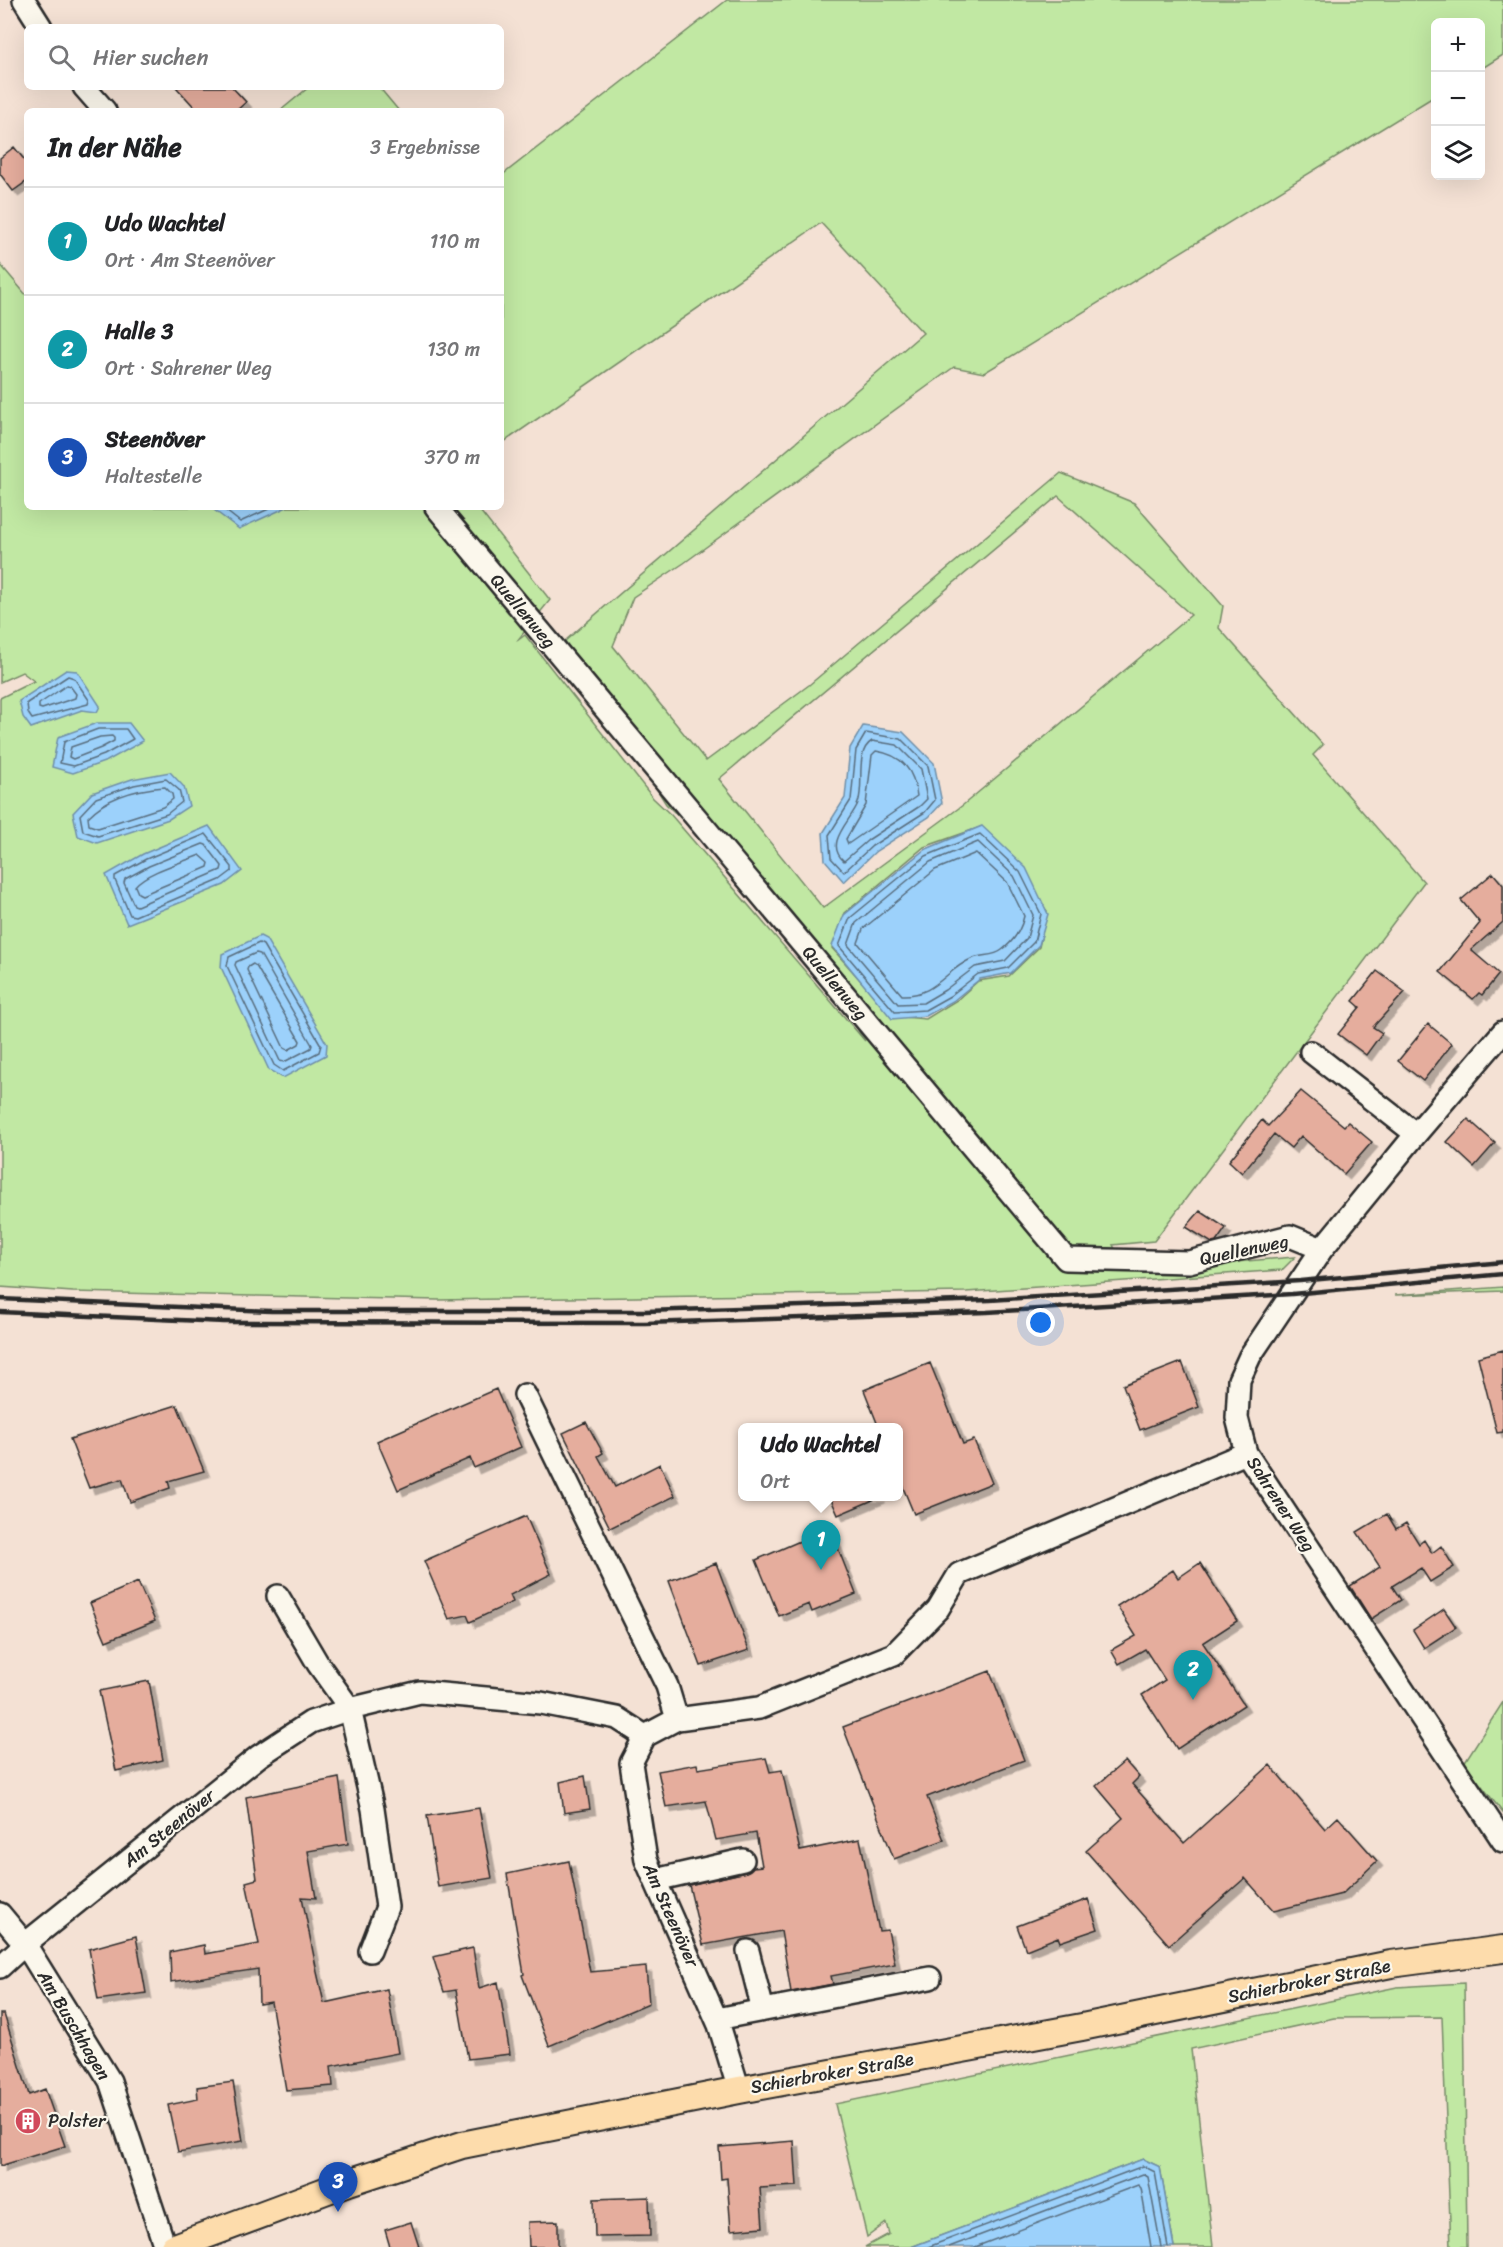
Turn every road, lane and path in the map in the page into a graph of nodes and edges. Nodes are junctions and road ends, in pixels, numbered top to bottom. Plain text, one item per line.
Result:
1 (24, 0) edge
2 (39, 24) edge
3 (87, 90) edge
4 (102, 108) edge
5 (439, 510) edge
6 (1503, 1032) edge
7 (1311, 1052) dead end
8 (1416, 1134) junction
9 (1322, 1249) junction
10 (525, 1395) dead end
11 (1246, 1453) junction
12 (278, 1596) dead end
13 (351, 1709) junction
14 (677, 1719) junction
15 (645, 1736) junction
16 (1503, 1841) edge
17 (743, 1860) dead end
18 (655, 1880) junction
19 (0, 1914) edge
20 (25, 1944) junction
21 (1503, 1949) edge
22 (370, 1951) dead end
23 (748, 1951) dead end
24 (0, 1967) edge
25 (930, 1978) dead end
26 (763, 2010) junction
27 (717, 2019) junction
28 (740, 2090) junction
29 (165, 2247) edge
30 (174, 2247) edge

1 - 2 street
3 - 4 street
5 - 9 street, Quellenweg
6 - 8 street, Sahrener Weg
7 - 8 street
8 - 9 street, Sahrener Weg
9 - 11 street, Sahrener Weg
10 - 14 street
11 - 14 street
11 - 16 street, Sahrener Weg
12 - 13 street
13 - 15 street, Am Steenöver
13 - 20 street, Am Steenöver
13 - 22 street
14 - 15 street
15 - 18 street, Am Steenöver
17 - 18 street
18 - 27 street, Am Steenöver
19 - 20 street, Am Buschhagen
20 - 24 street, Am Steenöver
20 - 29 street, Am Buschhagen
21 - 28 main road, Schierbroker Straße
23 - 26 street
25 - 26 street
26 - 27 street
27 - 28 street, Am Steenöver
28 - 30 main road, Schierbroker Straße

